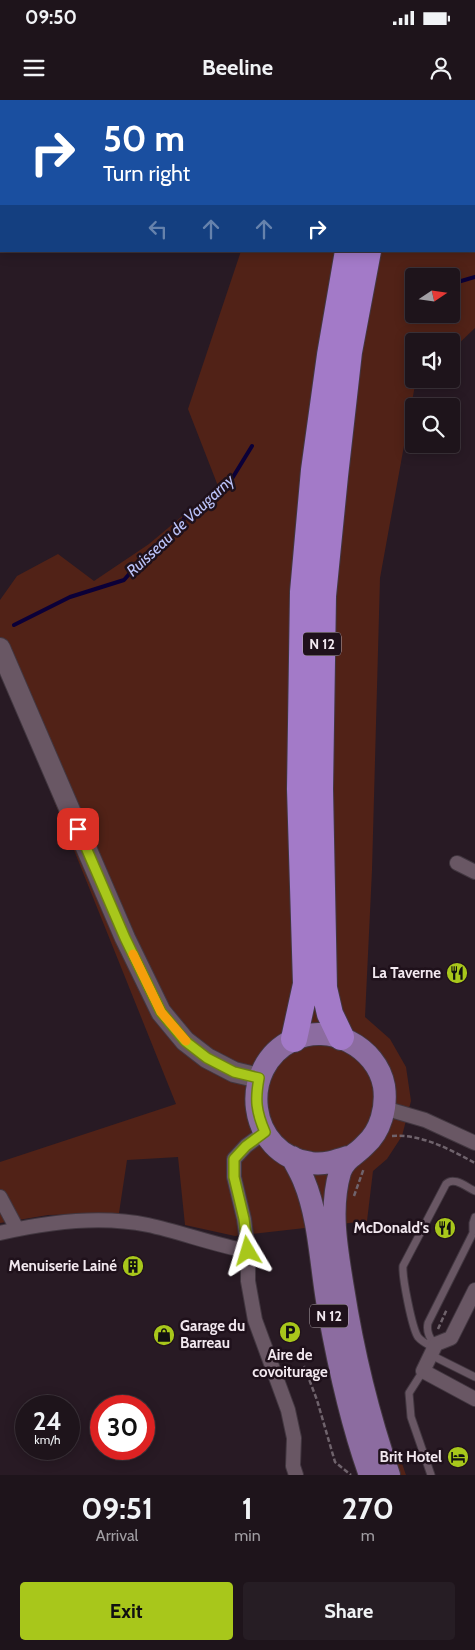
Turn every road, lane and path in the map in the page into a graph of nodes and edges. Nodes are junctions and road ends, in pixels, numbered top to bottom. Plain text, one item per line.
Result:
1 (348, 252) edge
2 (368, 252) edge
3 (0, 648) edge
4 (457, 863) dead end
5 (475, 872) edge
6 (341, 1037) junction
7 (294, 1039) junction
8 (259, 1078) junction
9 (384, 1108) junction
10 (265, 1132) junction
11 (388, 1138) dead end
12 (475, 1143) edge
13 (292, 1157) junction
14 (357, 1159) junction
15 (475, 1163) edge
16 (475, 1192) edge
17 (353, 1196) dead end
18 (0, 1197) edge
19 (475, 1217) edge
20 (17, 1229) junction
21 (474, 1230) edge
22 (0, 1233) edge
23 (248, 1251) junction
24 (475, 1290) edge
25 (450, 1302) dead end
26 (434, 1348) junction
27 (304, 1366) dead end
28 (423, 1371) junction
29 (475, 1376) edge
30 (475, 1399) edge
31 (296, 1475) edge
32 (351, 1475) edge
33 (370, 1475) edge
34 (389, 1475) edge
35 (432, 1475) edge

1 - 7 highway, N 12
2 - 6 highway, N 12
3 - 8 main road
4 - 5 street
6 - 7 main road
6 - 9 main road
7 - 8 main road
8 - 10 main road
9 - 12 street
9 - 14 main road
10 - 13 main road
10 - 23 street
11 - 15 path
13 - 14 main road
13 - 33 main road, N 12
14 - 17 path
14 - 34 main road, N 12
16 - 26 lane
18 - 20 street
19 - 21 lane
20 - 22 street
20 - 23 street
21 - 26 lane
23 - 31 street
24 - 26 street
25 - 26 path
26 - 28 street
26 - 29 lane
27 - 32 path
28 - 30 street
28 - 35 lane

